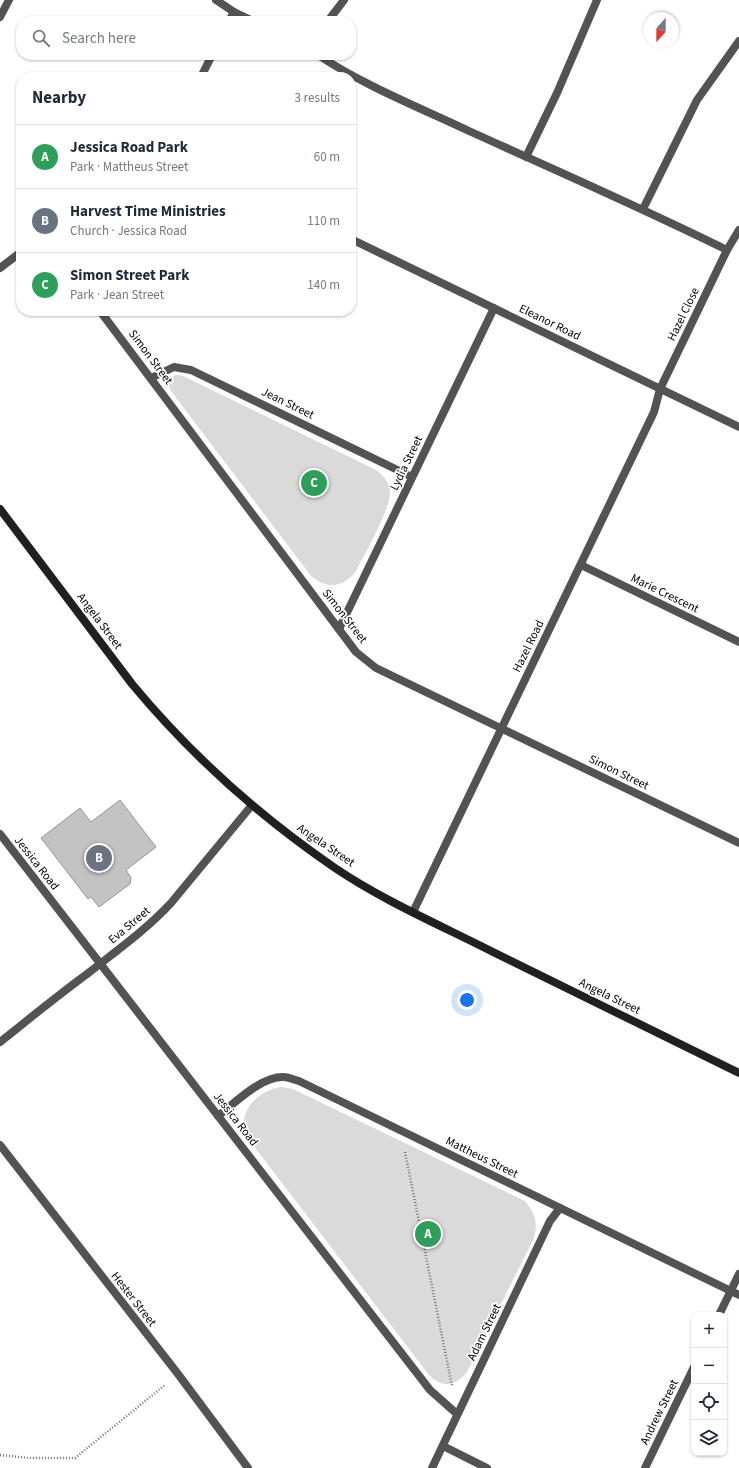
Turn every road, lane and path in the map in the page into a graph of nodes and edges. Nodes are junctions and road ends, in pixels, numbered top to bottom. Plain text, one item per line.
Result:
1 (9, 0) edge
2 (216, 0) edge
3 (344, 0) edge
4 (597, 0) edge
5 (234, 12) junction
6 (232, 16) edge
7 (242, 16) edge
8 (332, 16) edge
9 (0, 17) edge
10 (739, 41) edge
11 (210, 60) edge
12 (326, 60) edge
13 (204, 72) edge
14 (345, 72) edge
15 (356, 78) edge
16 (526, 157) junction
17 (643, 209) junction
18 (739, 230) edge
19 (356, 241) edge
20 (727, 250) junction
21 (16, 256) edge
22 (0, 268) edge
23 (494, 308) junction
24 (104, 316) edge
25 (151, 378) junction
26 (660, 389) junction
27 (739, 427) edge
28 (412, 477) junction
29 (0, 509) edge
30 (581, 565) junction
31 (339, 629) junction
32 (739, 642) edge
33 (502, 728) junction
34 (252, 805) junction
35 (0, 834) edge
36 (739, 843) edge
37 (413, 912) junction
38 (100, 964) junction
39 (0, 1042) edge
40 (739, 1073) edge
41 (218, 1116) junction
42 (401, 1130) junction
43 (0, 1145) edge
44 (560, 1208) junction
45 (739, 1274) edge
46 (731, 1291) junction
47 (739, 1295) edge
48 (720, 1312) edge
49 (691, 1373) edge
50 (178, 1374) junction
51 (457, 1414) junction
52 (442, 1446) junction
53 (0, 1454) edge
54 (248, 1468) edge
55 (432, 1468) edge
56 (487, 1468) edge
57 (645, 1468) edge

1 - 9 street
2 - 5 street
3 - 8 street
4 - 16 street
5 - 6 street
5 - 7 street
10 - 17 street
11 - 13 street
12 - 14 street
15 - 16 street
16 - 17 street
17 - 20 street
18 - 20 street, Hazel Close
19 - 23 street, Eleanor Road
20 - 26 street, Hazel Close
21 - 22 street
23 - 26 street, Eleanor Road
23 - 28 street, Lydia Street
24 - 25 street, Simon Street
25 - 28 street, Jean Street
25 - 31 street, Simon Street
26 - 27 street, Eleanor Road
26 - 30 street, Hazel Road
28 - 31 street, Lydia Street
29 - 34 street, Angela Street
30 - 32 street, Marie Crescent
30 - 33 street, Hazel Road
31 - 33 street, Simon Street
33 - 36 street, Simon Street
33 - 37 street, Hazel Road
34 - 37 street, Angela Street
34 - 38 street, Eva Street
35 - 38 street, Jessica Road
37 - 40 street, Angela Street
38 - 39 street, Eva Street
38 - 41 street, Jessica Road
41 - 42 street, Mattheus Street
41 - 51 street, Jessica Road
42 - 44 street, Mattheus Street
42 - 51 path
43 - 50 street, Hester Street
44 - 46 street, Mattheus Street
44 - 51 street, Adam Street
45 - 46 street
46 - 47 street, Mattheus Street
46 - 48 street
49 - 57 street, Andrew Street
50 - 53 path
50 - 54 street, Hester Street
51 - 52 street, Adam Street
52 - 55 street, Adam Street
52 - 56 street

